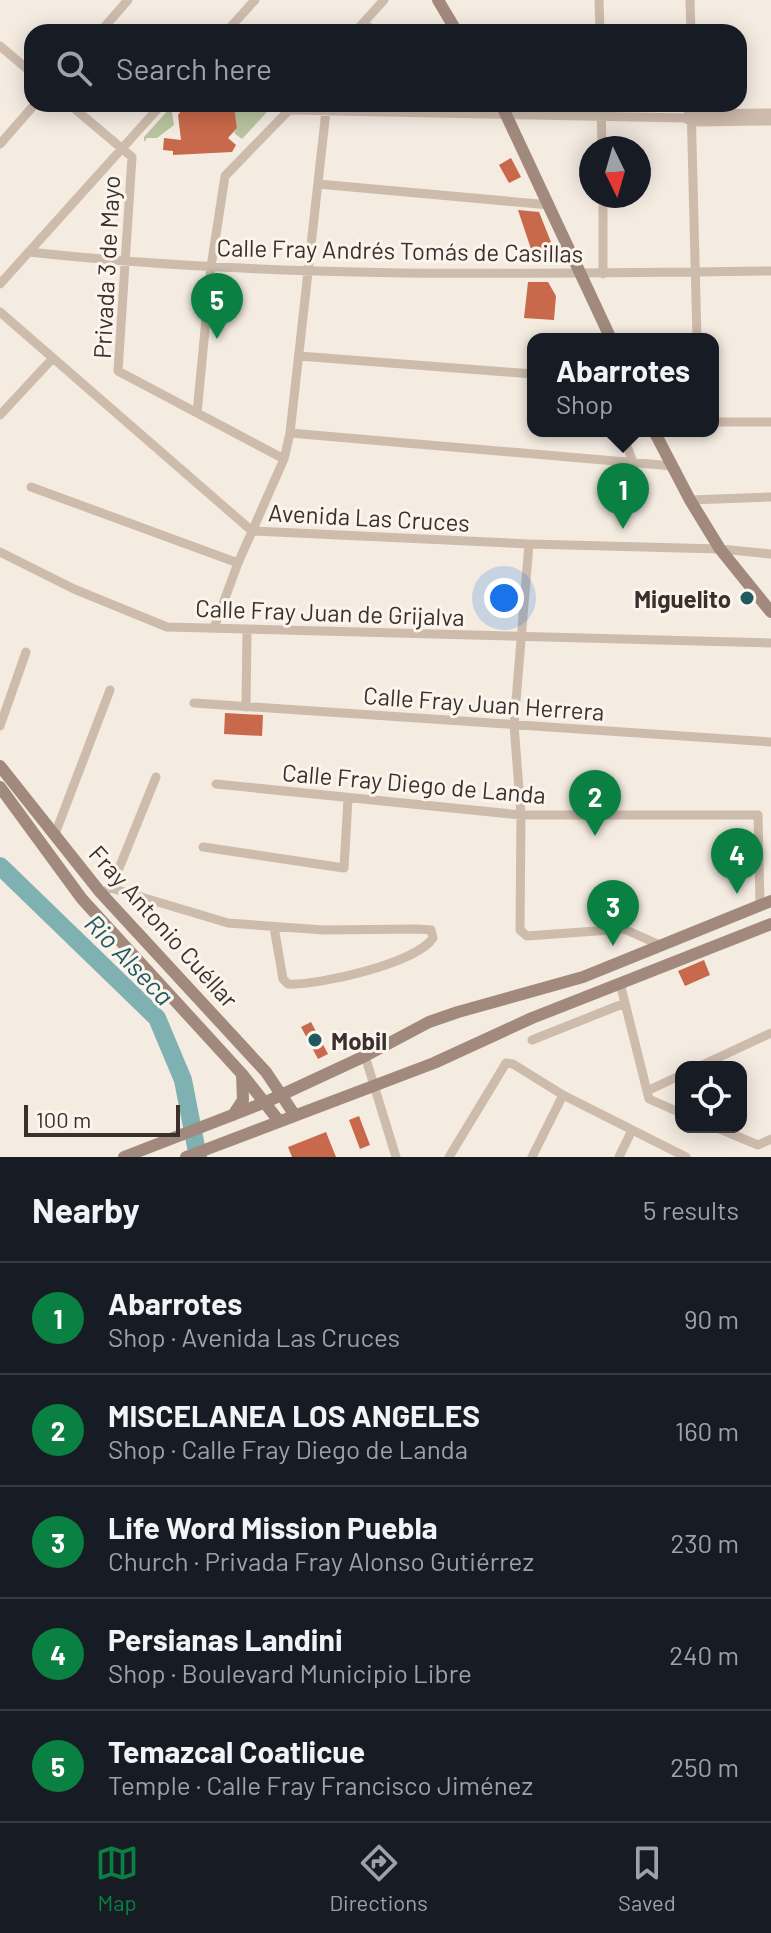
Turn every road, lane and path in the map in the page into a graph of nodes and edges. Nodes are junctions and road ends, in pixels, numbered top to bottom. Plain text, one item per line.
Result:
1 (128, 0) edge
2 (255, 0) edge
3 (384, 0) edge
4 (438, 0) edge
5 (599, 0) edge
6 (690, 0) edge
7 (363, 23) edge
8 (107, 24) edge
9 (233, 24) edge
10 (452, 24) edge
11 (600, 24) edge
12 (691, 24) edge
13 (0, 46) edge
14 (24, 66) edge
15 (28, 112) edge
16 (79, 112) edge
17 (155, 112) edge
18 (286, 112) edge
19 (326, 112) edge
20 (362, 112) edge
21 (506, 112) edge
22 (602, 112) edge
23 (771, 113) edge
24 (690, 114) edge
25 (508, 116) junction
26 (602, 117) junction
27 (771, 121) edge
28 (602, 136) edge
29 (0, 144) edge
30 (122, 148) junction
31 (318, 184) junction
32 (550, 205) junction
33 (603, 208) edge
34 (29, 252) junction
35 (125, 262) junction
36 (211, 267) junction
37 (771, 271) edge
38 (308, 272) junction
39 (695, 272) junction
40 (581, 274) junction
41 (603, 274) junction
42 (0, 284) edge
43 (0, 312) edge
44 (608, 333) edge
45 (697, 333) edge
46 (299, 356) junction
47 (53, 358) junction
48 (527, 374) edge
49 (197, 413) junction
50 (0, 415) edge
51 (719, 422) edge
52 (771, 422) edge
53 (290, 433) junction
54 (623, 437) edge
55 (657, 437) edge
56 (284, 459) junction
57 (633, 462) junction
58 (673, 466) junction
59 (31, 487) dead end
60 (771, 497) edge
61 (690, 500) junction
62 (252, 531) junction
63 (529, 544) junction
64 (720, 549) junction
65 (0, 552) edge
66 (771, 554) edge
67 (238, 563) junction
68 (771, 612) edge
69 (214, 628) junction
70 (247, 630) junction
71 (521, 637) junction
72 (771, 643) edge
73 (26, 652) dead end
74 (110, 690) dead end
75 (194, 703) dead end
76 (246, 707) junction
77 (514, 725) junction
78 (0, 726) edge
79 (771, 742) edge
80 (0, 766) edge
81 (156, 777) dead end
82 (216, 784) dead end
83 (0, 787) edge
84 (348, 799) junction
85 (521, 815) junction
86 (55, 834) junction
87 (203, 847) dead end
88 (105, 890) junction
89 (765, 903) edge
90 (771, 924) edge
91 (274, 927) junction
92 (660, 945) junction
93 (620, 983) junction
94 (625, 1003) junction
95 (771, 1033) edge
96 (532, 1040) dead end
97 (365, 1056) junction
98 (711, 1061) edge
99 (242, 1074) junction
100 (675, 1078) edge
101 (375, 1084) junction
102 (647, 1091) junction
103 (282, 1095) junction
104 (563, 1095) junction
105 (266, 1102) junction
106 (675, 1110) edge
107 (294, 1114) junction
108 (233, 1115) junction
109 (279, 1121) junction
110 (632, 1130) junction
111 (729, 1133) edge
112 (771, 1139) edge
113 (124, 1157) edge
114 (186, 1157) edge
115 (396, 1157) edge
116 (449, 1157) edge
117 (532, 1157) edge
118 (619, 1157) edge
119 (686, 1157) edge

1 - 8 street
2 - 9 street
3 - 7 street
4 - 10 street
5 - 11 street
6 - 12 street
13 - 14 street
15 - 29 street
16 - 30 street, Privada 3 de Mayo
17 - 30 street
18 - 36 street
19 - 31 street
20 - 25 street
21 - 25 street
22 - 26 street
23 - 24 street
24 - 26 street
24 - 27 street
24 - 39 street
25 - 26 street
25 - 32 street
26 - 28 street
30 - 34 street
30 - 35 street, Privada 3 de Mayo
31 - 32 street
31 - 38 street
32 - 40 street
33 - 41 street
34 - 35 street, Calle Fray Andrés Tomás de Casillas
34 - 42 street
35 - 36 street, Calle Fray Andrés Tomás de Casillas
35 - 49 street, Privada 3 de Mayo
36 - 38 street, Calle Fray Andrés Tomás de Casillas
36 - 49 street
37 - 39 street, Calle Fray Andrés Tomás de Casillas
38 - 40 street, Calle Fray Andrés Tomás de Casillas
38 - 46 street
39 - 41 street, Calle Fray Andrés Tomás de Casillas
39 - 45 street
40 - 41 street, Calle Fray Andrés Tomás de Casillas
40 - 44 street
43 - 47 street, Avenida Las Cruces
46 - 48 street
46 - 53 street
47 - 50 street
47 - 62 street, Avenida Las Cruces
49 - 56 street, Privada 3 de Mayo
51 - 52 street
53 - 56 street
53 - 57 street
54 - 57 street
55 - 58 street
56 - 62 street
57 - 58 street
58 - 61 street
59 - 67 street
60 - 61 street
61 - 64 street
62 - 63 street, Avenida Las Cruces
62 - 67 street
63 - 64 street, Avenida Las Cruces
63 - 71 street
64 - 66 street, Avenida Las Cruces
64 - 68 street
65 - 69 street, Calle Fray Juan de Grijalva
67 - 69 street
69 - 70 street, Calle Fray Juan de Grijalva
70 - 71 street, Calle Fray Juan de Grijalva
70 - 76 street
71 - 72 street, Calle Fray Juan de Grijalva
71 - 77 street
73 - 78 street
74 - 86 street
75 - 76 street, Calle Fray Juan Herrera
76 - 77 street, Calle Fray Juan Herrera
77 - 79 street, Calle Fray Juan Herrera
77 - 85 street
80 - 86 street, Fray Antonio Cuéllar
81 - 88 street
82 - 84 street, Calle Fray Diego de Landa
83 - 99 street, Fray Antonio Cuéllar
84 - 85 street, Calle Fray Diego de Landa
84 - 87 street
85 - 89 street, Calle Fray Diego de Landa
85 - 92 street
86 - 88 street, Fray Antonio Cuéllar
88 - 91 street
88 - 103 street, Fray Antonio Cuéllar
89 - 92 street
90 - 93 street
91 - 91 street
92 - 97 street
93 - 94 street
93 - 101 street
94 - 96 street
94 - 102 street
95 - 98 street
97 - 101 street
97 - 103 street
99 - 105 street, Fray Antonio Cuéllar
99 - 108 street
100 - 102 street
101 - 107 street
101 - 115 street
102 - 106 street
103 - 105 street
103 - 107 street, Fray Antonio Cuéllar
104 - 110 street
104 - 116 street
104 - 117 street
105 - 108 street
105 - 109 street, Fray Antonio Cuéllar
107 - 109 street
108 - 113 street
109 - 114 street
110 - 118 street
110 - 119 street
111 - 112 street

